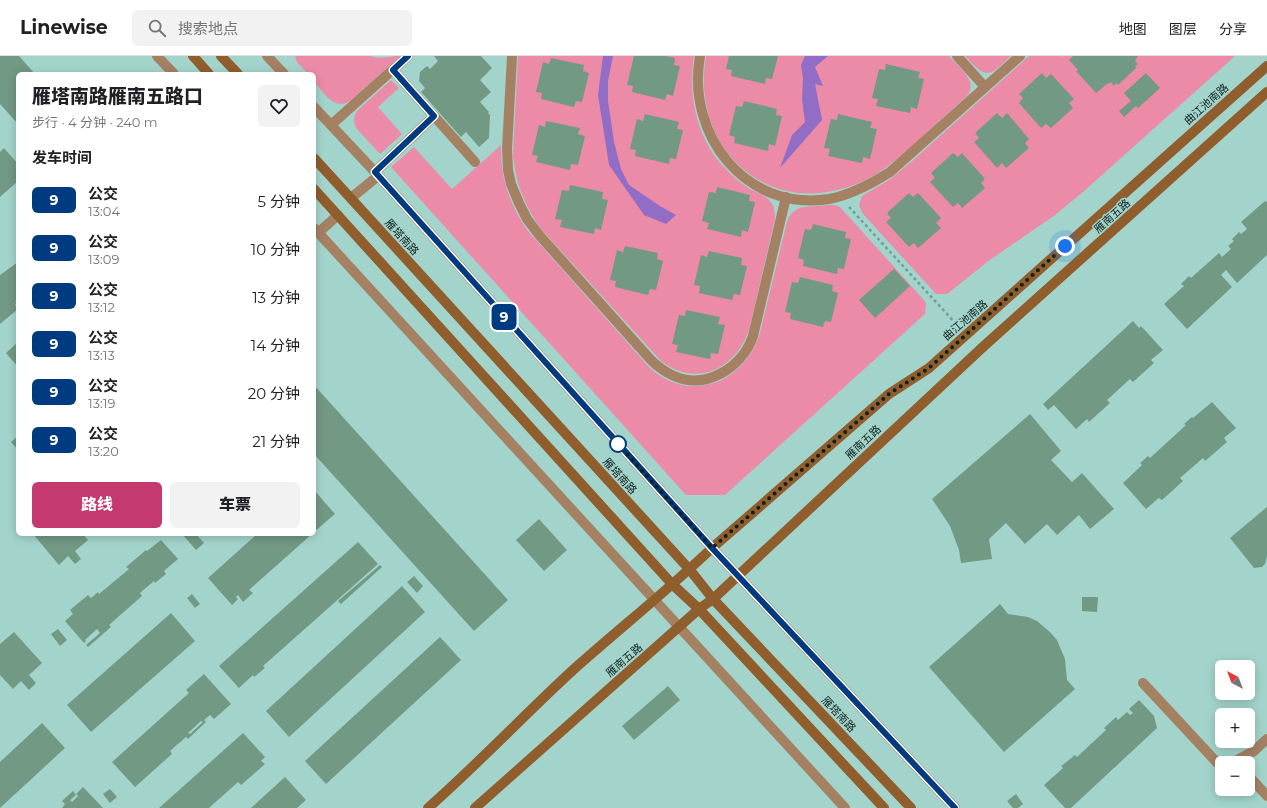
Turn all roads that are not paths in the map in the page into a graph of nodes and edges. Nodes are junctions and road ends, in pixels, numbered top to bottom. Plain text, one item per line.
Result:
1 (157, 56) edge
2 (193, 56) edge
3 (221, 56) edge
4 (408, 56) edge
5 (512, 56) edge
6 (700, 56) edge
7 (957, 56) edge
8 (1020, 56) edge
9 (272, 58) edge
10 (1267, 66) edge
11 (393, 70) junction
12 (172, 72) edge
13 (207, 72) edge
14 (236, 72) edge
15 (282, 72) edge
16 (985, 87) junction
17 (1267, 92) edge
18 (316, 108) edge
19 (434, 116) junction
20 (331, 125) junction
21 (316, 160) edge
22 (475, 162) dead end
23 (376, 174) junction
24 (316, 191) edge
25 (786, 197) junction
26 (351, 198) junction
27 (338, 215) junction
28 (316, 230) edge
29 (712, 548) junction
30 (690, 570) junction
31 (738, 576) junction
32 (672, 584) junction
33 (654, 599) junction
34 (714, 599) junction
35 (699, 609) junction
36 (679, 627) junction
37 (1143, 683) dead end
38 (1267, 739) edge
39 (1246, 756) edge
40 (1215, 760) edge
41 (1255, 783) edge
42 (1267, 796) edge
43 (428, 808) edge
44 (474, 808) edge
45 (845, 808) edge
46 (884, 808) edge
47 (911, 808) edge
48 (955, 808) edge

1 - 12 street
2 - 13 main road
3 - 14 main road
4 - 11 street
5 - 25 street
6 - 25 street
7 - 16 street
8 - 16 street
9 - 15 street
10 - 29 main road, 曲江池南路
11 - 19 street
11 - 20 street
16 - 25 street
17 - 31 main road, 雁南五路
18 - 20 street
19 - 22 street
19 - 23 street
20 - 23 street
21 - 26 main road, 雁塔南路
23 - 26 street
23 - 29 street
24 - 27 main road
26 - 30 main road, 雁塔南路
27 - 28 street
27 - 32 main road
28 - 33 street
29 - 30 main road, 曲江池南路
29 - 31 street
30 - 32 main road, 曲江池南路
30 - 34 main road, 雁塔南路
31 - 34 main road, 雁南五路
31 - 48 street
32 - 33 main road
32 - 35 main road
33 - 36 street
33 - 43 main road
34 - 35 main road, 雁南五路
34 - 47 main road, 雁塔南路
35 - 36 main road, 雁南五路
35 - 46 main road
36 - 44 main road, 雁南五路
36 - 45 street
37 - 40 street
38 - 39 street
41 - 42 street

